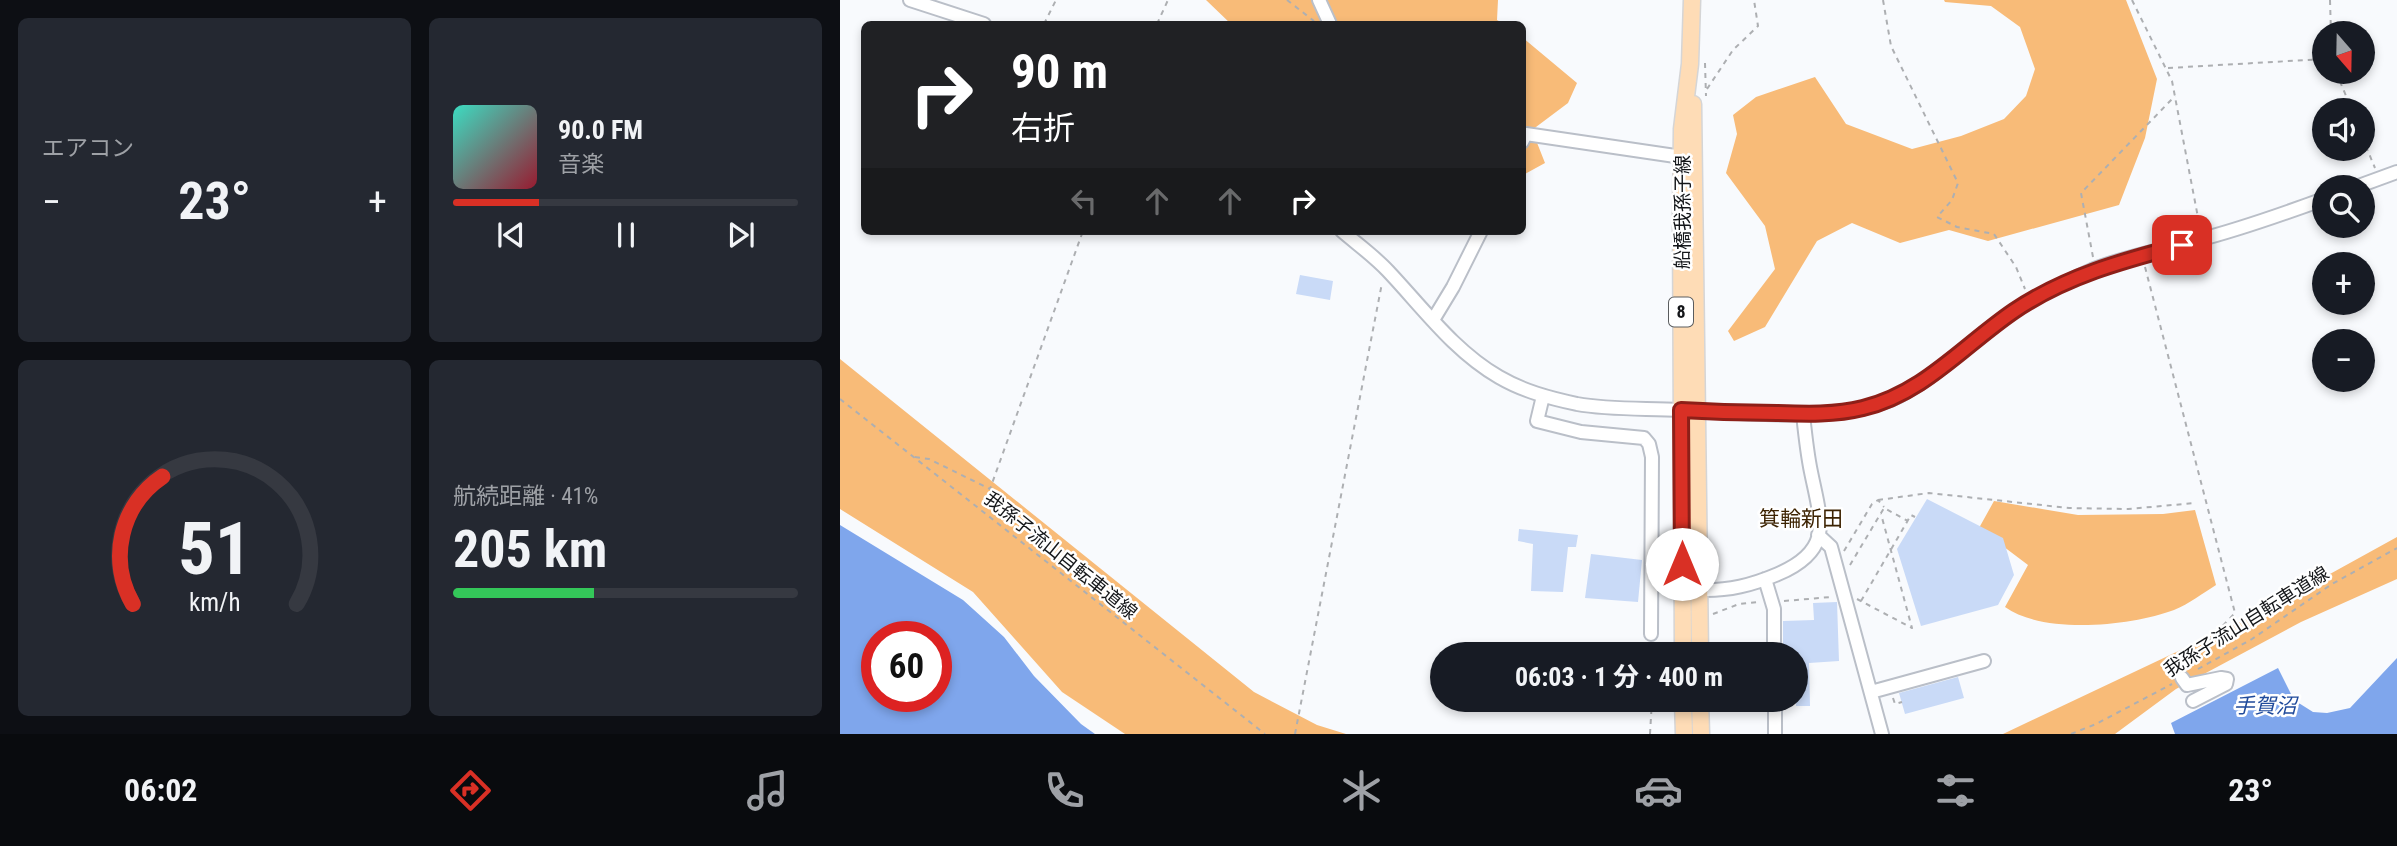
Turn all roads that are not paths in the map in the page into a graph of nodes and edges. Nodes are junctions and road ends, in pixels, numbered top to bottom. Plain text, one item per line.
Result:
1 (910, 0) edge
2 (1319, 0) edge
3 (1692, 0) edge
4 (975, 21) edge
5 (1329, 21) edge
6 (1690, 64) junction
7 (1526, 134) edge
8 (1682, 157) junction
9 (2397, 172) edge
10 (2375, 180) edge
11 (2312, 203) edge
12 (1347, 235) edge
13 (1478, 235) edge
14 (1433, 320) junction
15 (1543, 396) junction
16 (1690, 411) junction
17 (1803, 414) junction
18 (1818, 535) junction
19 (1765, 579) junction
20 (1700, 590) junction
21 (1651, 634) dead end
22 (1683, 642) edge
23 (1700, 642) edge
24 (1774, 642) edge
25 (1984, 661) dead end
26 (2182, 678) road end
27 (1871, 692) junction
28 (2193, 701) dead end
29 (1683, 712) edge
30 (1700, 712) edge
31 (1775, 712) edge
32 (1684, 734) edge
33 (1701, 734) edge
34 (1775, 734) edge
35 (1882, 734) edge

1 - 4 street
2 - 5 street
3 - 6 main road, 船橋我孫子線 / 8
6 - 8 main road, 船橋我孫子線 / 8
6 - 16 main road, 船橋我孫子線 / 8
7 - 8 street
8 - 16 main road, 船橋我孫子線 / 8
9 - 10 street
11 - 17 street
12 - 14 street
13 - 14 street
14 - 15 street
15 - 16 street
15 - 21 street
16 - 17 street
16 - 20 main road, 船橋我孫子線 / 8
16 - 22 main road, 船橋我孫子線 / 8
17 - 18 street
18 - 19 street
18 - 27 street
19 - 20 street
19 - 24 street
20 - 23 main road, 船橋我孫子線 / 8
25 - 27 street
26 - 28 street
27 - 35 street
29 - 32 main road
30 - 33 main road
31 - 34 street

